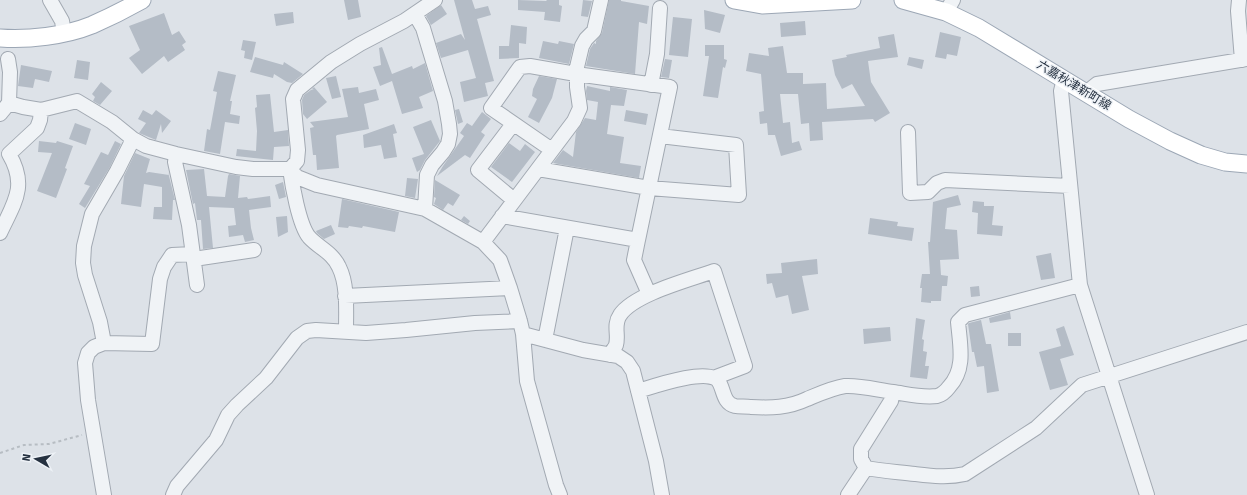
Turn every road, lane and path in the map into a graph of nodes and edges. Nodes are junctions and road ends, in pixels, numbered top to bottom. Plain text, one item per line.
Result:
1 (50, 0) edge
2 (142, 0) edge
3 (435, 0) edge
4 (602, 0) edge
5 (734, 0) edge
6 (852, 0) edge
7 (903, 0) edge
8 (1239, 0) edge
9 (950, 6) edge
10 (660, 8) dead end
11 (415, 14) junction
12 (64, 33) junction
13 (8, 38) edge
14 (8, 59) junction
15 (1244, 59) edge
16 (576, 74) junction
17 (0, 78) edge
18 (1064, 78) junction
19 (651, 85) junction
20 (1087, 92) junction
21 (4, 108) edge
22 (41, 110) junction
23 (513, 124) junction
24 (908, 132) dead end
25 (660, 136) junction
26 (133, 139) junction
27 (552, 150) junction
28 (176, 154) junction
29 (1247, 164) edge
30 (290, 169) junction
31 (538, 169) junction
32 (1070, 186) junction
33 (649, 188) junction
34 (514, 200) junction
35 (424, 209) junction
36 (502, 216) junction
37 (567, 228) junction
38 (0, 233) edge
39 (638, 240) junction
40 (483, 242) junction
41 (254, 250) dead end
42 (193, 256) junction
43 (197, 285) dead end
44 (1080, 285) junction
45 (510, 288) junction
46 (649, 294) junction
47 (345, 296) junction
48 (521, 327) junction
49 (346, 331) junction
50 (1247, 332) edge
51 (545, 340) junction
52 (104, 344) junction
53 (610, 355) junction
54 (1109, 376) junction
55 (716, 377) junction
56 (638, 391) junction
57 (893, 392) junction
58 (94, 432) junction
59 (0, 452) edge
60 (866, 468) junction
61 (104, 495) edge
62 (173, 495) edge
63 (560, 495) edge
64 (662, 495) edge
65 (848, 495) edge
66 (1147, 495) edge

1 - 12 street
2 - 12 main road
3 - 11 street
4 - 16 street
5 - 6 main road
7 - 9 main road, 六嘉秋津新町線
8 - 15 street
9 - 18 main road, 六嘉秋津新町線
10 - 19 street
11 - 30 street
11 - 35 street
12 - 13 main road
13 - 14 street
14 - 17 street
14 - 21 street
15 - 20 street
16 - 19 street
16 - 23 street
16 - 27 street
18 - 20 main road, 六嘉秋津新町線
18 - 32 street
19 - 25 street
20 - 29 main road, 六嘉秋津新町線
21 - 22 street
22 - 26 street
22 - 38 street
23 - 27 street
23 - 34 street
24 - 32 street
25 - 33 street
25 - 33 street
26 - 28 street
26 - 52 street
27 - 31 street
28 - 30 street
28 - 42 street
30 - 35 street
30 - 47 street
31 - 33 street
31 - 34 street
32 - 44 street
33 - 39 street
34 - 36 street
35 - 40 street
36 - 37 street
36 - 40 street
37 - 39 street
37 - 51 street
39 - 46 street
40 - 45 street
41 - 42 street
42 - 43 street
42 - 52 street
44 - 54 street
44 - 57 street
45 - 47 street
45 - 48 street
46 - 53 street
46 - 55 street
47 - 49 street
48 - 49 street
48 - 51 street
48 - 63 street
49 - 62 street
50 - 54 street
51 - 53 street
52 - 58 street
53 - 56 street
54 - 60 street
54 - 66 street
55 - 56 street
55 - 57 street
56 - 64 street
57 - 60 street
58 - 59 path
58 - 61 street
60 - 65 street

